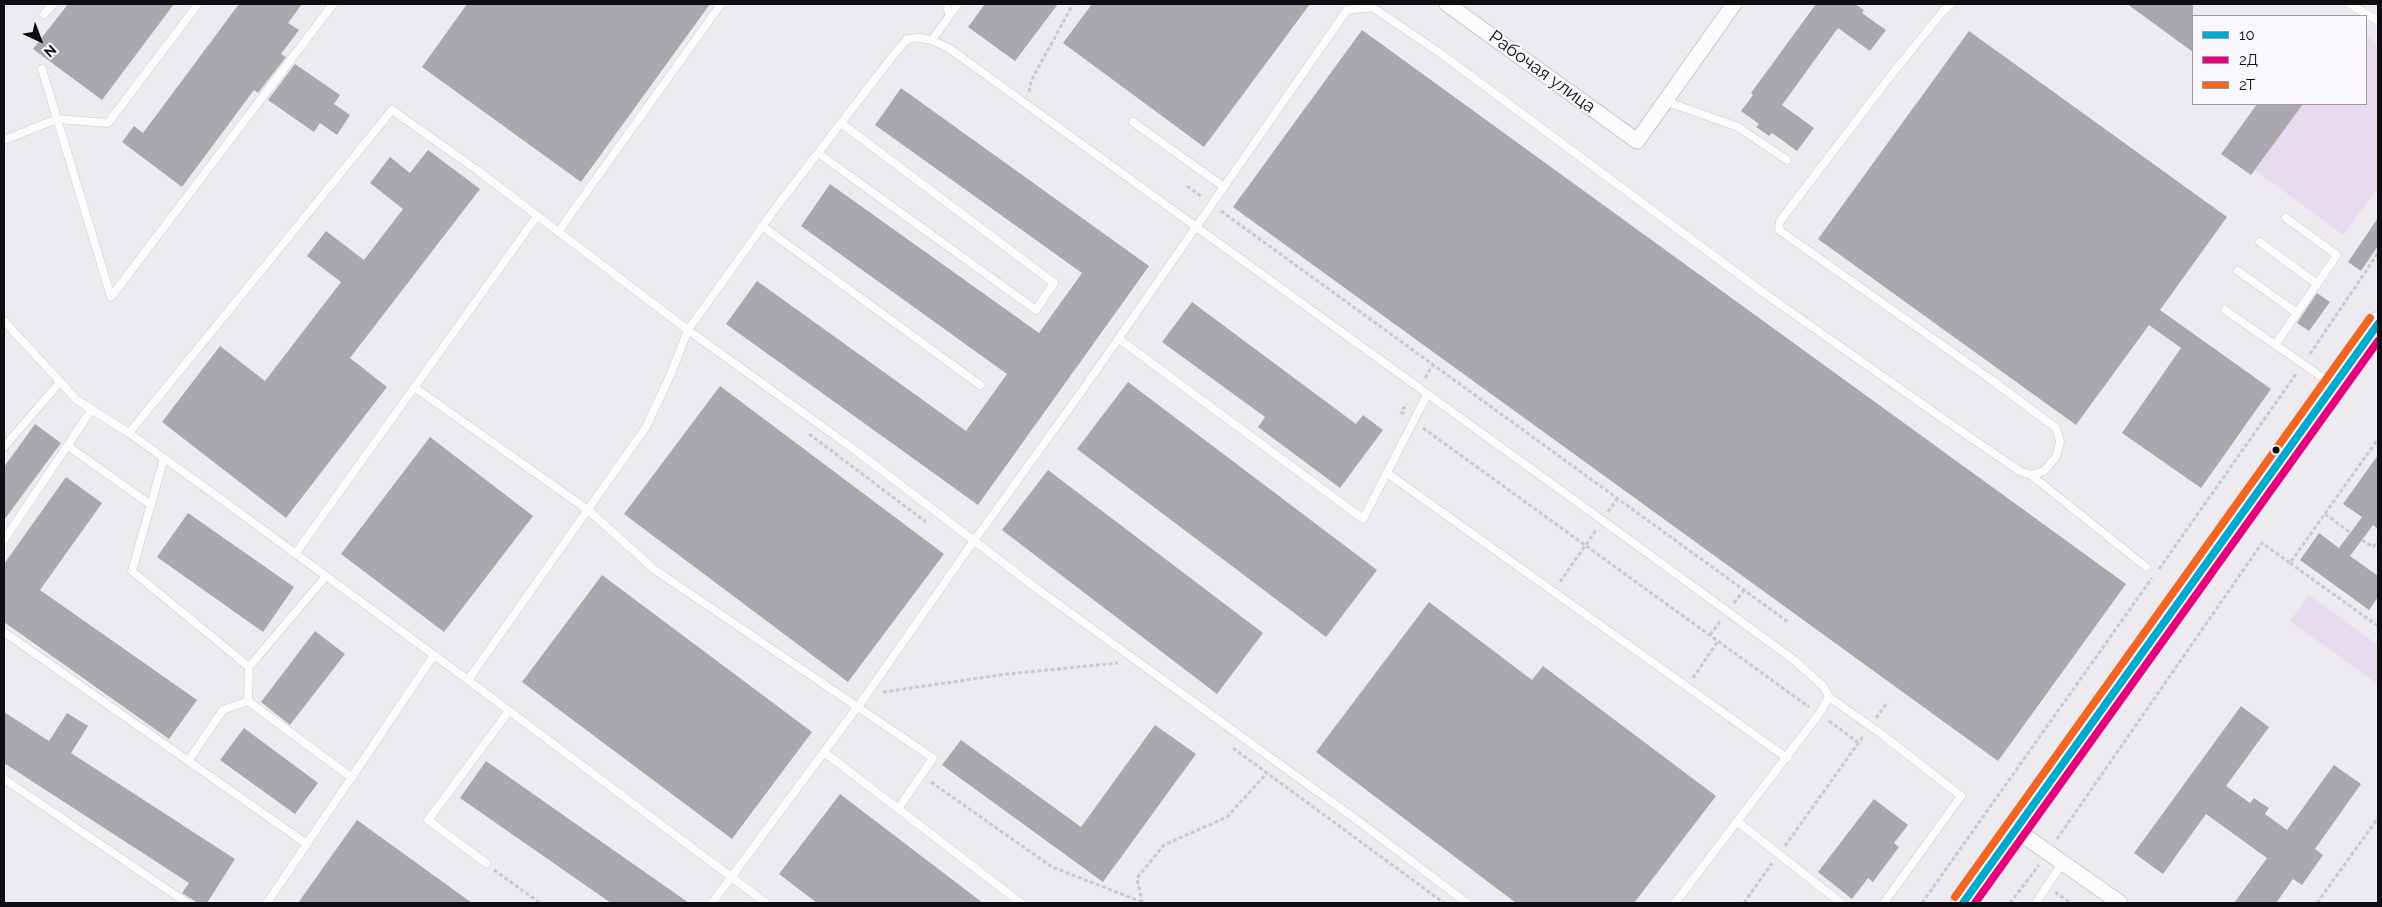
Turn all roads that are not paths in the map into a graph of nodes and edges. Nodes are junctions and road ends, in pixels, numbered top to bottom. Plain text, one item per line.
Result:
1 (53, 4) edge
2 (198, 4) edge
3 (333, 4) edge
4 (721, 4) edge
5 (946, 4) edge
6 (958, 4) edge
7 (1447, 4) edge
8 (1734, 4) edge
9 (1952, 4) edge
10 (2350, 4) edge
11 (1346, 7) edge
12 (44, 14) dead end
13 (950, 15) junction
14 (2376, 20) edge
15 (2378, 28) edge
16 (932, 40) junction
17 (42, 70) dead end
18 (1665, 101) junction
19 (57, 119) junction
20 (1133, 122) dead end
21 (841, 123) junction
22 (4, 140) edge
23 (818, 153) junction
24 (1787, 160) dead end
25 (1224, 187) junction
26 (537, 216) junction
27 (2286, 218) dead end
28 (762, 226) junction
29 (1196, 228) junction
30 (558, 232) junction
31 (2260, 242) dead end
32 (2238, 271) dead end
33 (2317, 284) junction
34 (2225, 310) dead end
35 (2297, 313) junction
36 (4, 321) edge
37 (2378, 324) edge
38 (688, 330) junction
39 (1119, 338) junction
40 (2275, 345) junction
41 (60, 382) junction
42 (980, 385) dead end
43 (2334, 385) junction
44 (414, 387) junction
45 (1427, 394) junction
46 (92, 409) junction
47 (130, 433) junction
48 (68, 446) junction
49 (4, 447) edge
50 (164, 458) junction
51 (1387, 473) junction
52 (2031, 475) junction
53 (151, 505) junction
54 (588, 510) junction
55 (4, 540) edge
56 (974, 541) junction
57 (295, 554) junction
58 (2146, 567) dead end
59 (326, 576) junction
60 (4, 632) edge
61 (434, 655) junction
62 (249, 667) junction
63 (468, 680) junction
64 (1829, 697) junction
65 (248, 700) junction
66 (858, 707) junction
67 (509, 711) junction
68 (824, 752) junction
69 (1787, 758) junction
70 (188, 761) junction
71 (4, 778) edge
72 (352, 778) junction
73 (898, 809) junction
74 (1738, 822) junction
75 (2016, 830) junction
76 (307, 844) junction
77 (2063, 862) junction
78 (486, 863) road end
79 (730, 877) junction
80 (187, 903) edge
81 (267, 903) edge
82 (712, 903) edge
83 (766, 903) edge
84 (1021, 903) edge
85 (1467, 903) edge
86 (1675, 903) edge
87 (1841, 903) edge
88 (1884, 903) edge
89 (1963, 903) edge
90 (2036, 903) edge
91 (2120, 903) edge

1 - 12 lane
2 - 19 lane
3 - 19 lane
4 - 30 lane
5 - 13 lane
6 - 13 lane
7 - 18 street, Рабочая улица
8 - 18 street
9 - 52 lane
10 - 14 lane
11 - 25 lane
11 - 52 lane
13 - 16 lane
14 - 15 lane
16 - 21 lane
16 - 29 lane
17 - 19 lane
18 - 24 lane
19 - 22 lane
20 - 25 lane
21 - 23 lane
21 - 23 lane
23 - 28 lane
25 - 29 lane
26 - 30 lane
26 - 44 lane
26 - 47 lane
27 - 33 lane
28 - 38 lane
28 - 42 lane
29 - 39 lane
29 - 45 lane
30 - 38 lane
31 - 33 lane
32 - 35 lane
33 - 35 lane
34 - 40 lane
35 - 40 lane
36 - 41 lane
37 - 43 main road
38 - 54 lane
38 - 56 lane
39 - 51 lane
39 - 56 lane
40 - 43 lane
41 - 46 lane
41 - 49 lane
43 - 75 main road
44 - 54 lane
44 - 57 lane
45 - 51 lane
45 - 64 lane
46 - 47 lane
46 - 48 lane
47 - 50 lane
48 - 53 lane
48 - 55 lane
50 - 53 lane
50 - 57 lane
51 - 69 lane
52 - 58 lane
53 - 62 lane
54 - 63 lane
54 - 66 lane
56 - 66 lane
56 - 85 lane
57 - 59 lane
59 - 61 lane
59 - 62 lane
60 - 70 lane
61 - 63 lane
61 - 72 lane
62 - 65 lane
63 - 67 lane
64 - 69 lane
64 - 88 lane
65 - 70 lane
65 - 72 lane
66 - 68 lane
66 - 73 lane
67 - 78 lane
67 - 79 lane
68 - 73 lane
68 - 79 lane
69 - 74 lane
70 - 76 lane
71 - 80 lane
72 - 76 lane
73 - 84 lane
74 - 86 lane
74 - 87 lane
75 - 77 street
75 - 89 main road
76 - 81 lane
77 - 90 lane
77 - 91 street
79 - 82 lane
79 - 83 lane

